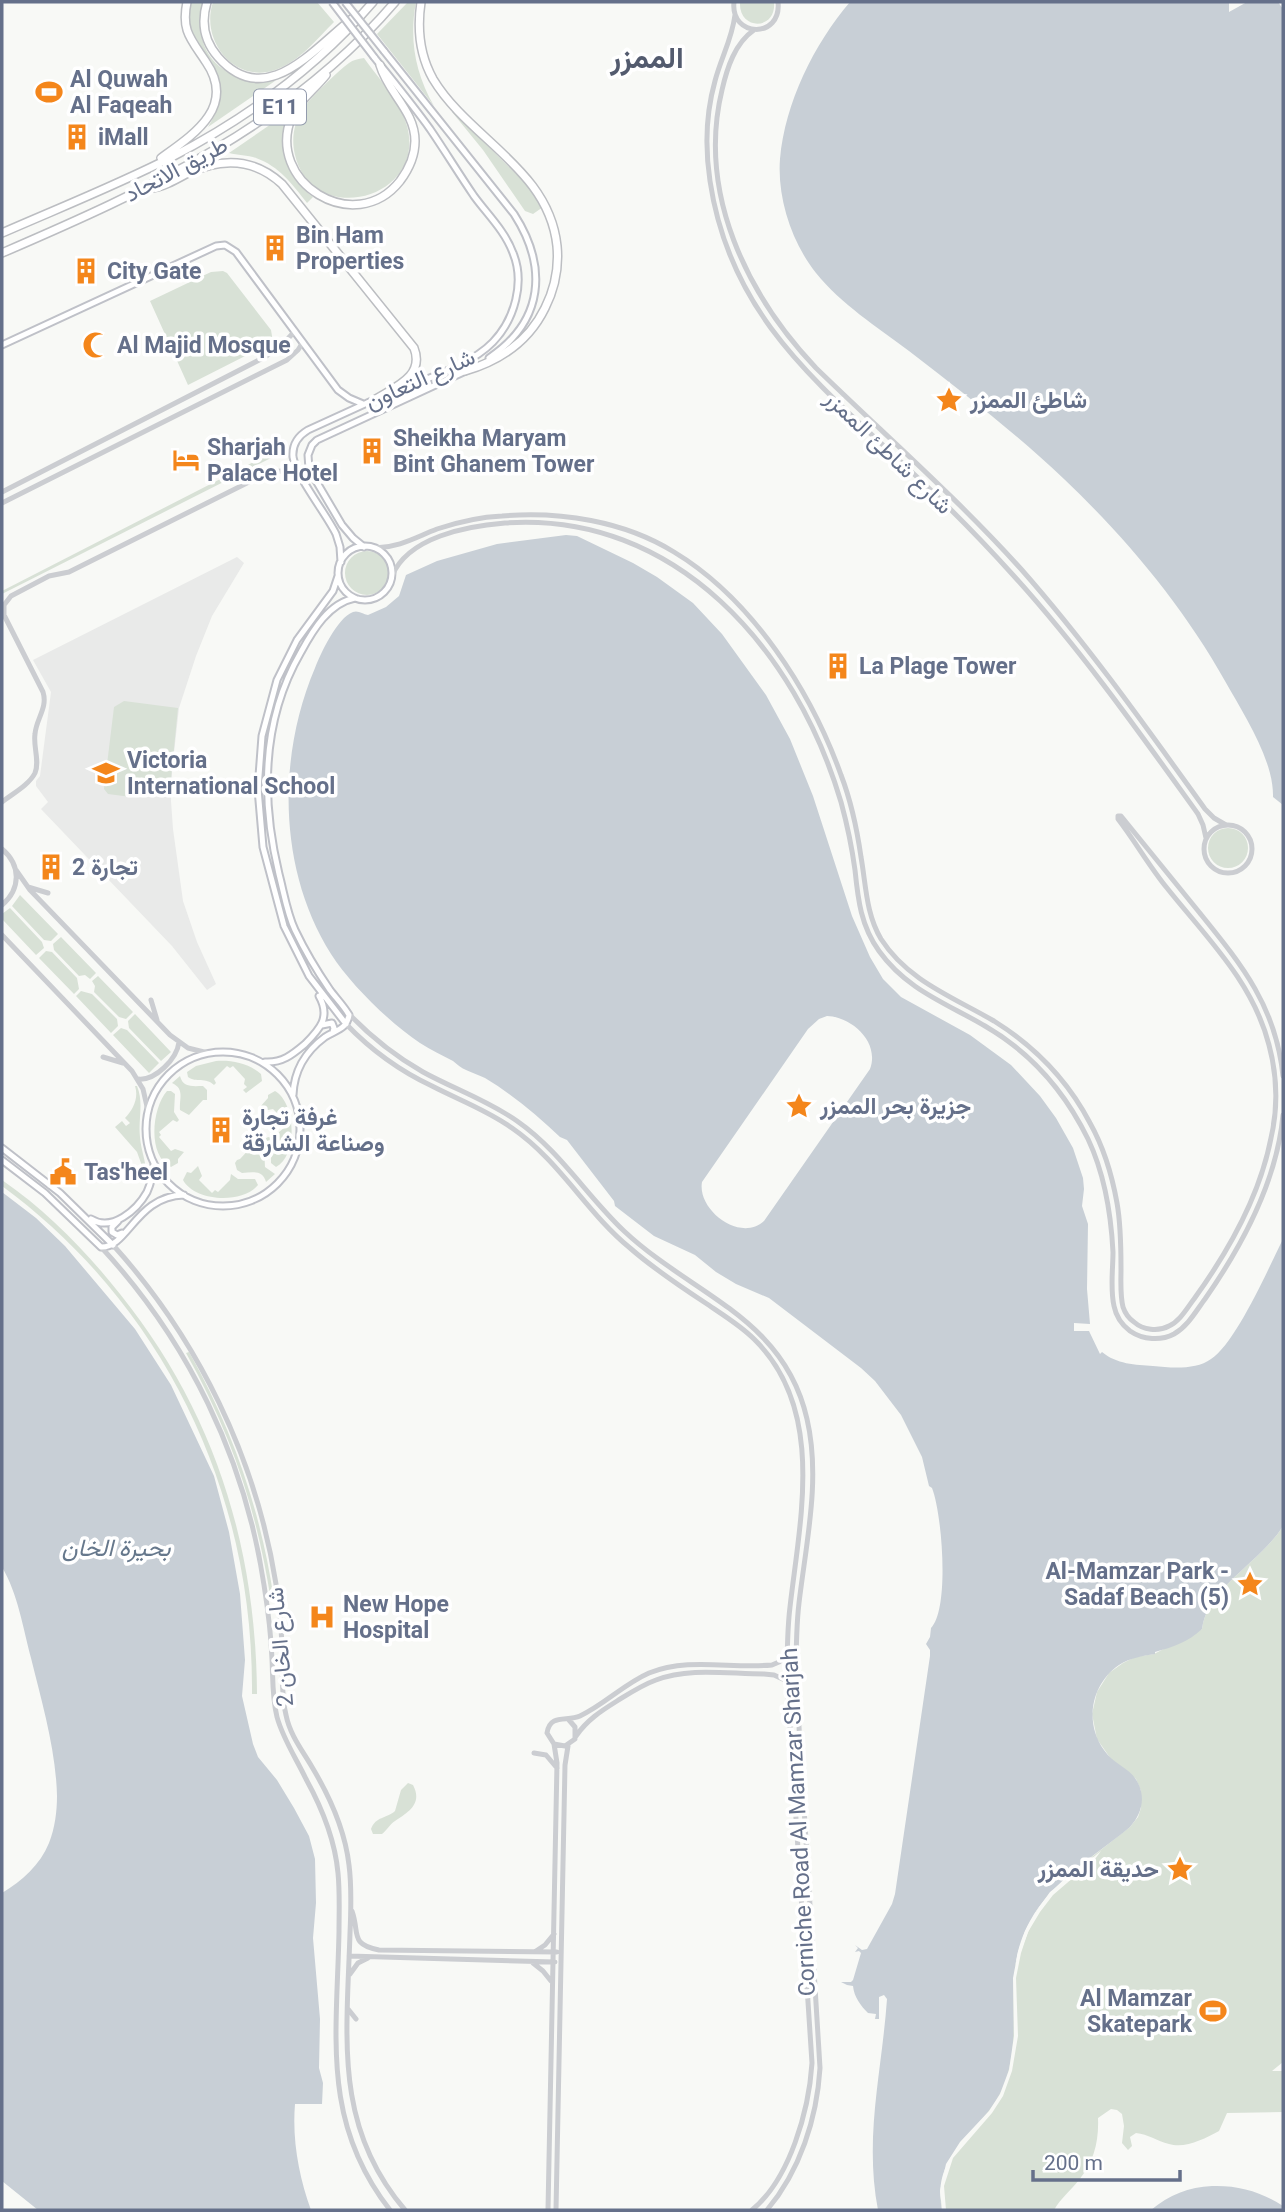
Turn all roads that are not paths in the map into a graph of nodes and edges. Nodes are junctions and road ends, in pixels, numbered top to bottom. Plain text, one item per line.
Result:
1 (187, 2) edge
2 (207, 2) edge
3 (332, 2) edge
4 (345, 2) edge
5 (395, 2) edge
6 (421, 2) edge
7 (734, 2) edge
8 (778, 2) edge
9 (370, 5) edge
10 (734, 15) junction
11 (754, 30) junction
12 (336, 61) junction
13 (380, 65) junction
14 (145, 170) junction
15 (147, 188) junction
16 (2, 233) edge
17 (2, 254) edge
18 (295, 331) junction
19 (303, 342) junction
20 (2, 345) edge
21 (465, 371) junction
22 (376, 399) junction
23 (366, 404) junction
24 (307, 463) junction
25 (297, 467) junction
26 (303, 477) junction
27 (2, 492) edge
28 (2, 503) edge
29 (364, 547) junction
30 (375, 548) junction
31 (341, 562) junction
32 (338, 576) junction
33 (392, 576) junction
34 (355, 598) junction
35 (2, 802) edge
36 (1226, 825) junction
37 (1206, 838) junction
38 (2, 849) edge
39 (16, 870) junction
40 (1170, 876) junction
41 (1162, 883) junction
42 (28, 887) junction
43 (48, 893) dead end
44 (2, 905) edge
45 (2, 935) edge
46 (323, 979) junction
47 (315, 985) junction
48 (151, 1000) dead end
49 (348, 1013) junction
50 (158, 1023) junction
51 (346, 1024) junction
52 (322, 1025) junction
53 (330, 1034) junction
54 (178, 1042) junction
55 (208, 1053) junction
56 (103, 1056) dead end
57 (262, 1062) junction
58 (126, 1064) junction
59 (1283, 1076) edge
60 (138, 1079) junction
61 (293, 1094) junction
62 (148, 1111) junction
63 (1283, 1115) edge
64 (1093, 1129) junction
65 (1085, 1133) junction
66 (2, 1148) edge
67 (2, 1160) edge
68 (154, 1164) junction
69 (184, 1195) junction
70 (1116, 1197) junction
71 (1107, 1198) junction
72 (80, 1211) junction
73 (120, 1218) junction
74 (130, 1226) junction
75 (113, 1245) junction
76 (101, 1247) junction
77 (678, 1273) junction
78 (673, 1280) junction
79 (803, 1488) junction
80 (812, 1489) junction
81 (787, 1655) junction
82 (787, 1681) junction
83 (272, 1689) junction
84 (282, 1689) junction
85 (283, 1704) junction
86 (274, 1705) junction
87 (569, 1720) junction
88 (576, 1736) junction
89 (554, 1744) junction
90 (568, 1745) junction
91 (534, 1753) dead end
92 (557, 1768) junction
93 (351, 1908) junction
94 (554, 1934) junction
95 (535, 1952) junction
96 (553, 1952) junction
97 (561, 1952) junction
98 (349, 1956) junction
99 (371, 1957) junction
100 (530, 1961) junction
101 (553, 1962) junction
102 (561, 1962) junction
103 (349, 1977) junction
104 (552, 1982) junction
105 (348, 2009) junction
106 (356, 2019) dead end
107 (337, 2080) junction
108 (348, 2081) junction
109 (356, 2088) dead end
110 (332, 2092) dead end
111 (376, 2203) dead end
112 (389, 2209) edge
113 (405, 2210) edge
114 (548, 2210) edge
115 (556, 2210) edge
116 (752, 2210) edge
117 (766, 2210) edge

1 - 14 highway
2 - 9 highway
3 - 13 main road, شارع التعاون, bridge
4 - 21 main road, شارع التعاون, bridge
5 - 12 highway, طريق الاتحاد / E11
6 - 21 highway
7 - 10 street, شارع شاطئ الممزر
8 - 11 street, شارع شاطئ الممزر
9 - 14 highway, طريق الاتحاد / E11
10 - 11 street
10 - 37 street, شارع شاطئ الممزر
11 - 36 street, شارع شاطئ الممزر
12 - 13 highway
12 - 15 highway, طريق الاتحاد / E11
13 - 22 main road, شارع التعاون
14 - 16 highway, طريق الاتحاد / E11
15 - 17 highway, طريق الاتحاد / E11
15 - 22 highway
18 - 19 main road
18 - 20 main road
18 - 27 street
19 - 23 main road
19 - 28 street
21 - 24 main road, شارع التعاون
22 - 23 main road, شارع التعاون
23 - 25 main road, شارع التعاون
24 - 25 main road
24 - 29 main road
25 - 26 main road
26 - 31 main road
26 - 35 street
29 - 30 main road
29 - 31 main road
30 - 33 main road
30 - 64 street
31 - 32 main road
32 - 34 main road
32 - 47 main road, Corniche Road Al Mamzar Sharjah
33 - 34 main road
33 - 65 street
34 - 46 main road, Corniche Road Al Mamzar Sharjah
36 - 37 street
36 - 37 street
38 - 39 street
39 - 42 street
39 - 44 street
40 - 41 street
40 - 41 street
40 - 59 street
41 - 70 street
42 - 43 street
42 - 50 street
45 - 58 street
46 - 47 main road
46 - 49 main road, Corniche Road Al Mamzar Sharjah
47 - 51 main road, Corniche Road Al Mamzar Sharjah
47 - 52 main road
48 - 50 street
49 - 51 main road
49 - 77 street, Corniche Road Al Mamzar Sharjah
50 - 54 street
51 - 53 main road
51 - 78 street, Corniche Road Al Mamzar Sharjah
52 - 53 main road
52 - 57 main road
53 - 61 main road
54 - 55 street
54 - 60 street
55 - 57 main road
55 - 62 main road
56 - 58 street
57 - 61 main road
58 - 60 street
60 - 62 street
61 - 69 main road
62 - 68 main road
63 - 71 street
64 - 65 street
64 - 70 street
65 - 71 street
66 - 72 main road, شارع الخان 2
67 - 76 main road, شارع الخان 2
68 - 69 main road
68 - 73 main road
69 - 74 main road
70 - 71 street
72 - 73 main road
72 - 75 main road, شارع الخان 2
73 - 74 main road
74 - 75 main road
75 - 76 main road
75 - 84 street, شارع الخان 2
76 - 83 street, شارع الخان 2
77 - 78 street
77 - 80 street, Corniche Road Al Mamzar Sharjah
78 - 79 street, Corniche Road Al Mamzar Sharjah
79 - 80 street
79 - 81 street, Corniche Road Al Mamzar Sharjah
80 - 117 street, Corniche Road Al Mamzar Sharjah
81 - 82 street, Corniche Road Al Mamzar Sharjah
81 - 87 street
82 - 88 street
82 - 116 street, Corniche Road Al Mamzar Sharjah
83 - 84 street
83 - 86 street, شارع الخان 2
84 - 85 street, شارع الخان 2
85 - 86 street
85 - 93 street, شارع الخان 2
86 - 107 street, شارع الخان 2
87 - 88 street
87 - 89 street
88 - 90 street
89 - 90 street
89 - 92 street
90 - 97 street
91 - 92 street
92 - 94 street
93 - 95 street
93 - 98 street, شارع الخان 2
94 - 95 street
94 - 96 street
95 - 96 street
96 - 97 street
96 - 101 street
97 - 102 street
98 - 99 street
98 - 103 street, شارع الخان 2
99 - 100 street
99 - 103 street
100 - 101 street
100 - 104 street
101 - 102 street
101 - 104 street
102 - 115 street
103 - 105 street, شارع الخان 2
104 - 114 street
105 - 106 street
105 - 108 street, شارع الخان 2
107 - 110 street
107 - 112 street, شارع الخان 2
108 - 109 street
108 - 113 street, شارع الخان 2
111 - 112 street

